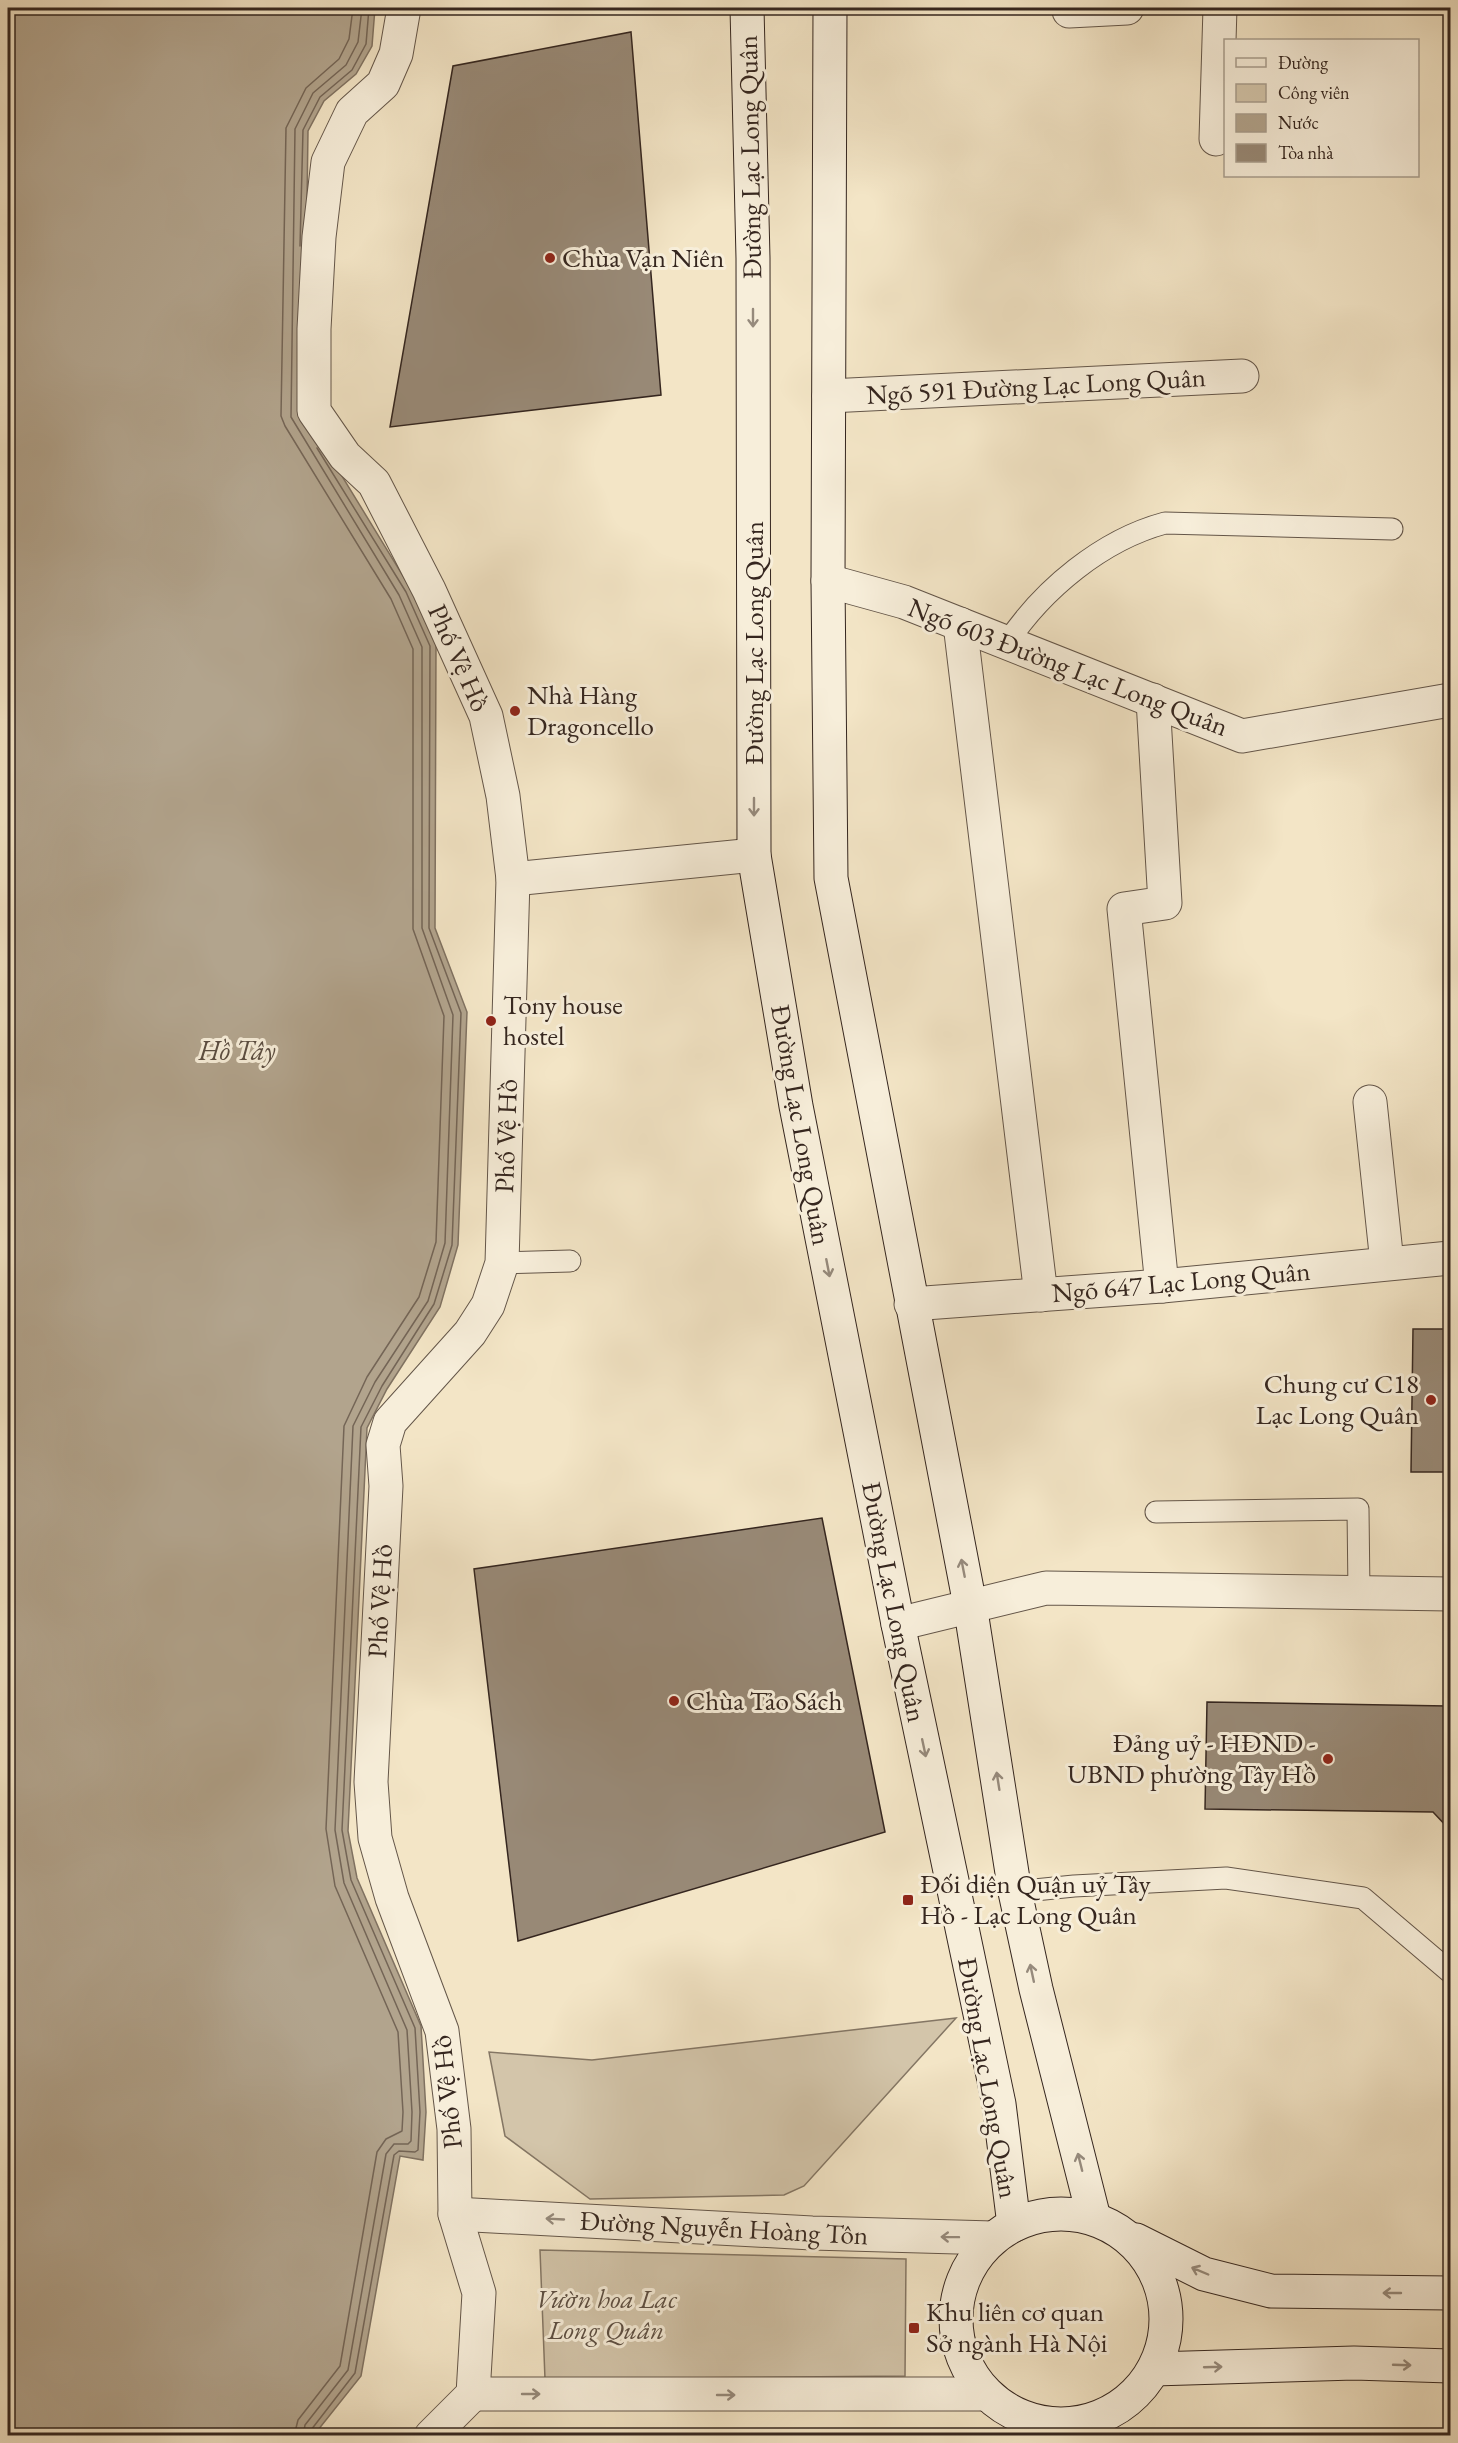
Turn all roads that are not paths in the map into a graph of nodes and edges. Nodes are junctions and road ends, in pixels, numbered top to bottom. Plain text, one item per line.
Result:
1 (404, 8) edge
2 (747, 8) edge
3 (831, 8) edge
4 (1069, 8) edge
5 (1126, 8) edge
6 (1220, 8) edge
7 (1216, 139) dead end
8 (1242, 376) dead end
9 (829, 396) junction
10 (1392, 529) dead end
11 (828, 581) junction
12 (960, 624) junction
13 (1007, 643) junction
14 (1153, 700) junction
15 (1450, 700) edge
16 (754, 855) junction
17 (513, 879) junction
18 (1370, 1102) dead end
19 (1450, 1258) edge
20 (570, 1261) dead end
21 (502, 1263) junction
22 (1387, 1263) junction
23 (1162, 1286) junction
24 (1041, 1295) junction
25 (911, 1304) junction
26 (1156, 1512) dead end
27 (1359, 1593) junction
28 (1450, 1594) edge
29 (970, 1605) junction
30 (898, 1624) junction
31 (1015, 1892) junction
32 (1450, 1972) edge
33 (455, 2214) junction
34 (1094, 2218) junction
35 (1004, 2231) junction
36 (1124, 2234) junction
37 (1450, 2293) edge
38 (1450, 2366) edge
39 (1154, 2369) junction
40 (473, 2394) junction
41 (985, 2394) junction
42 (1119, 2422) edge
43 (1022, 2426) edge
44 (431, 2436) edge

1 - 17 street, Phố Vệ Hồ
2 -> 16 street, Đường Lạc Long Quân
3 - 9 street
4 - 5 street
6 - 7 street
8 - 9 street, Ngõ 591 Đường Lạc Long Quân
9 - 11 street
10 - 13 lane
11 - 12 street, Ngõ 603 Đường Lạc Long Quân
11 - 25 street
12 - 13 street, Ngõ 603 Đường Lạc Long Quân
12 - 24 street
13 - 14 street, Ngõ 603 Đường Lạc Long Quân
14 - 15 street, Ngõ 603 Đường Lạc Long Quân
14 - 23 street
16 - 17 street
16 -> 30 street, Đường Lạc Long Quân
17 - 21 street, Phố Vệ Hồ
18 - 22 street
19 - 22 street, Ngõ 647 Lạc Long Quân
20 - 21 lane
21 - 33 street, Phố Vệ Hồ
22 - 23 street, Ngõ 647 Lạc Long Quân
23 - 24 street, Ngõ 647 Lạc Long Quân
24 - 25 street, Ngõ 647 Lạc Long Quân
29 -> 25 street
26 - 27 lane
27 - 28 street
27 - 29 street
29 - 30 street
31 -> 29 street
30 -> 35 street, Đường Lạc Long Quân
31 - 32 lane
34 -> 31 street
35 -> 33 street, Đường Nguyễn Hoàng Tôn
33 - 40 street, Phố Vệ Hồ
34 - 35 street
34 - 36 street
35 - 41 street
37 -> 36 street
36 - 39 street
39 -> 38 street
39 - 42 street
40 -> 41 street
40 - 44 street
41 - 43 street
42 - 43 street

